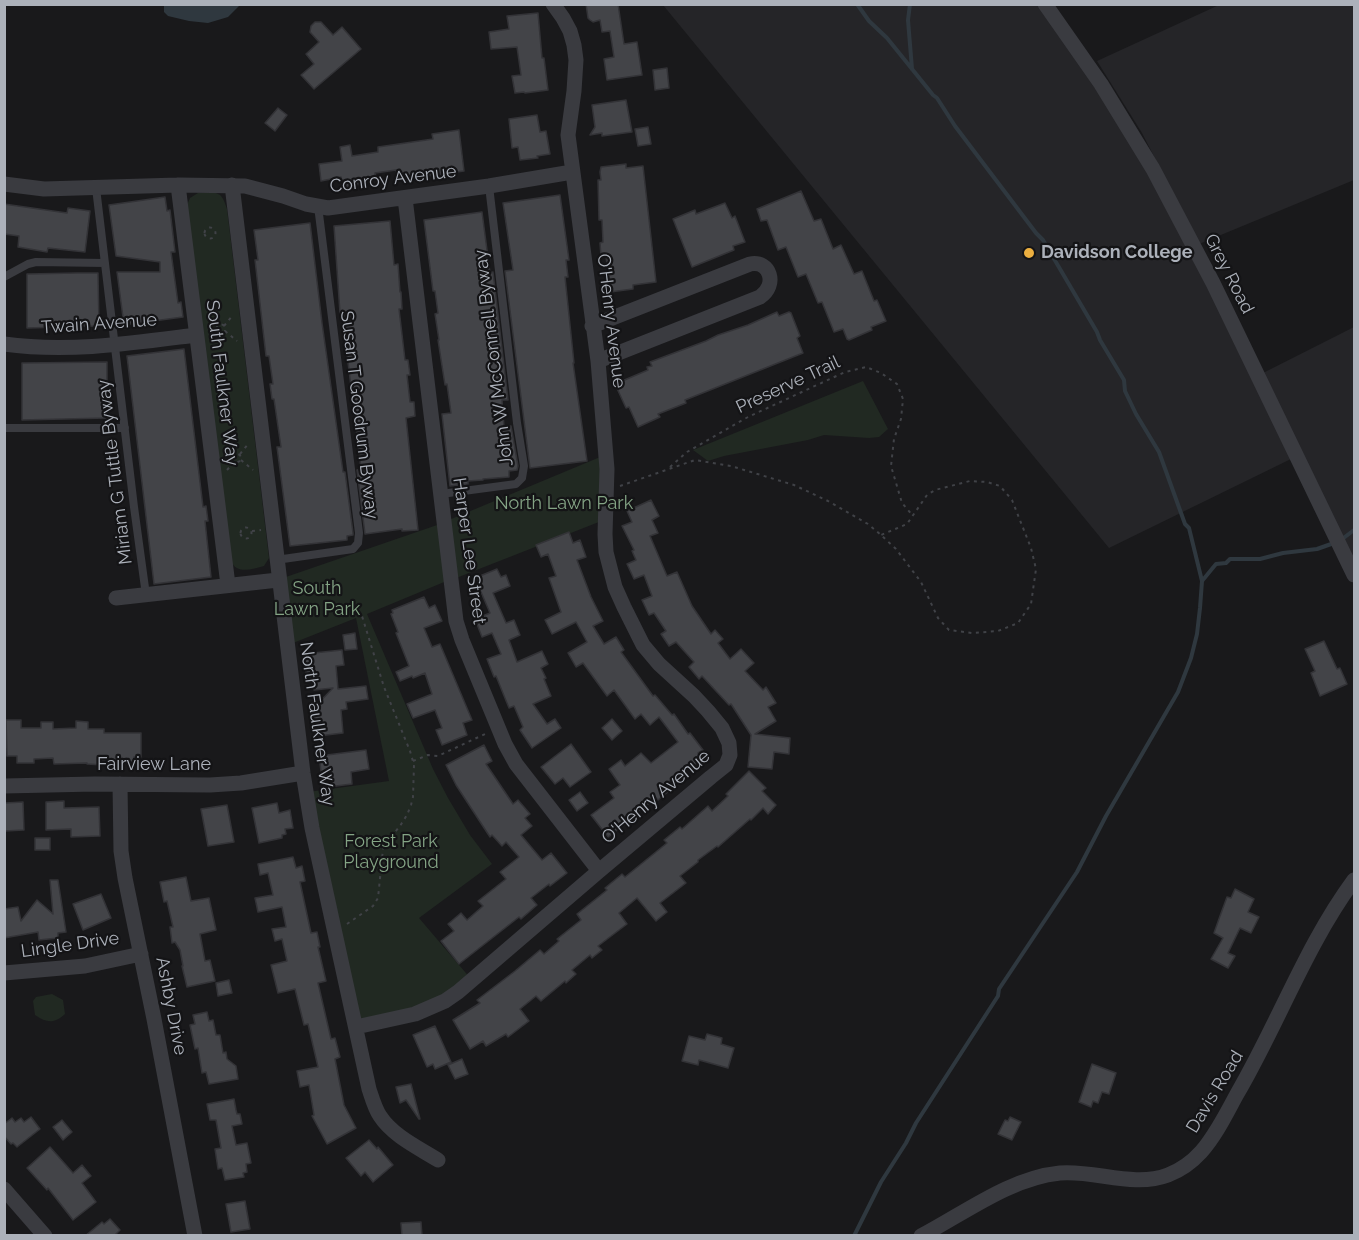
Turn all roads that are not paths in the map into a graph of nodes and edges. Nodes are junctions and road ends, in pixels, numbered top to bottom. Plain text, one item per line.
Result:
1 (553, 4) edge
2 (1045, 4) edge
3 (572, 172) junction
4 (4, 184) edge
5 (178, 185) junction
6 (232, 185) junction
7 (489, 186) junction
8 (96, 188) junction
9 (405, 198) junction
10 (318, 206) junction
11 (105, 263) junction
12 (4, 277) edge
13 (592, 326) junction
14 (196, 335) junction
15 (4, 344) edge
16 (114, 345) junction
17 (598, 361) junction
18 (4, 428) edge
19 (125, 428) junction
20 (441, 494) junction
21 (276, 560) junction
22 (1354, 575) edge
23 (278, 580) junction
24 (228, 585) junction
25 (146, 595) junction
26 (116, 598) dead end
27 (303, 773) junction
28 (120, 784) junction
29 (4, 786) edge
30 (599, 871) junction
31 (1354, 880) edge
32 (141, 954) junction
33 (4, 973) edge
34 (356, 1027) junction
35 (438, 1160) dead end
36 (4, 1189) edge
37 (45, 1236) edge
38 (195, 1236) edge
39 (921, 1236) edge

1 - 3 street, O'Henry Avenue
2 - 22 street, Grey Road
3 - 7 street, Conroy Avenue
3 - 13 street, O'Henry Avenue
4 - 8 street, Conroy Avenue
5 - 6 street, Conroy Avenue
5 - 8 street, Conroy Avenue
5 - 14 street, South Faulkner Way
6 - 10 street, Conroy Avenue
6 - 21 street, North Faulkner Way
7 - 9 street, Conroy Avenue
7 - 20 lane, John W McConnell Byway
8 - 11 lane, Miriam G Tuttle Byway
9 - 10 street, Conroy Avenue
9 - 20 street, Harper Lee Street
10 - 21 lane, Susan T Goodrum Byway
11 - 12 lane
11 - 16 lane, Miriam G Tuttle Byway
13 - 17 street, O'Henry Avenue
13 - 17 street
14 - 16 street, Twain Avenue
14 - 24 street, South Faulkner Way
15 - 16 street, Twain Avenue
16 - 19 lane, Miriam G Tuttle Byway
17 - 30 street, O'Henry Avenue
18 - 19 lane
19 - 25 lane, Miriam G Tuttle Byway
20 - 30 street, Harper Lee Street
21 - 23 street, North Faulkner Way
23 - 24 street
23 - 27 street, North Faulkner Way
24 - 25 street
25 - 26 street
27 - 28 street, Fairview Lane
27 - 34 street, North Faulkner Way
28 - 29 street, Fairview Lane
28 - 32 street, Ashby Drive
30 - 34 street, O'Henry Avenue
31 - 39 street, Davis Road
32 - 33 street, Lingle Drive
32 - 38 street, Ashby Drive
34 - 35 street, North Faulkner Way
36 - 37 street

